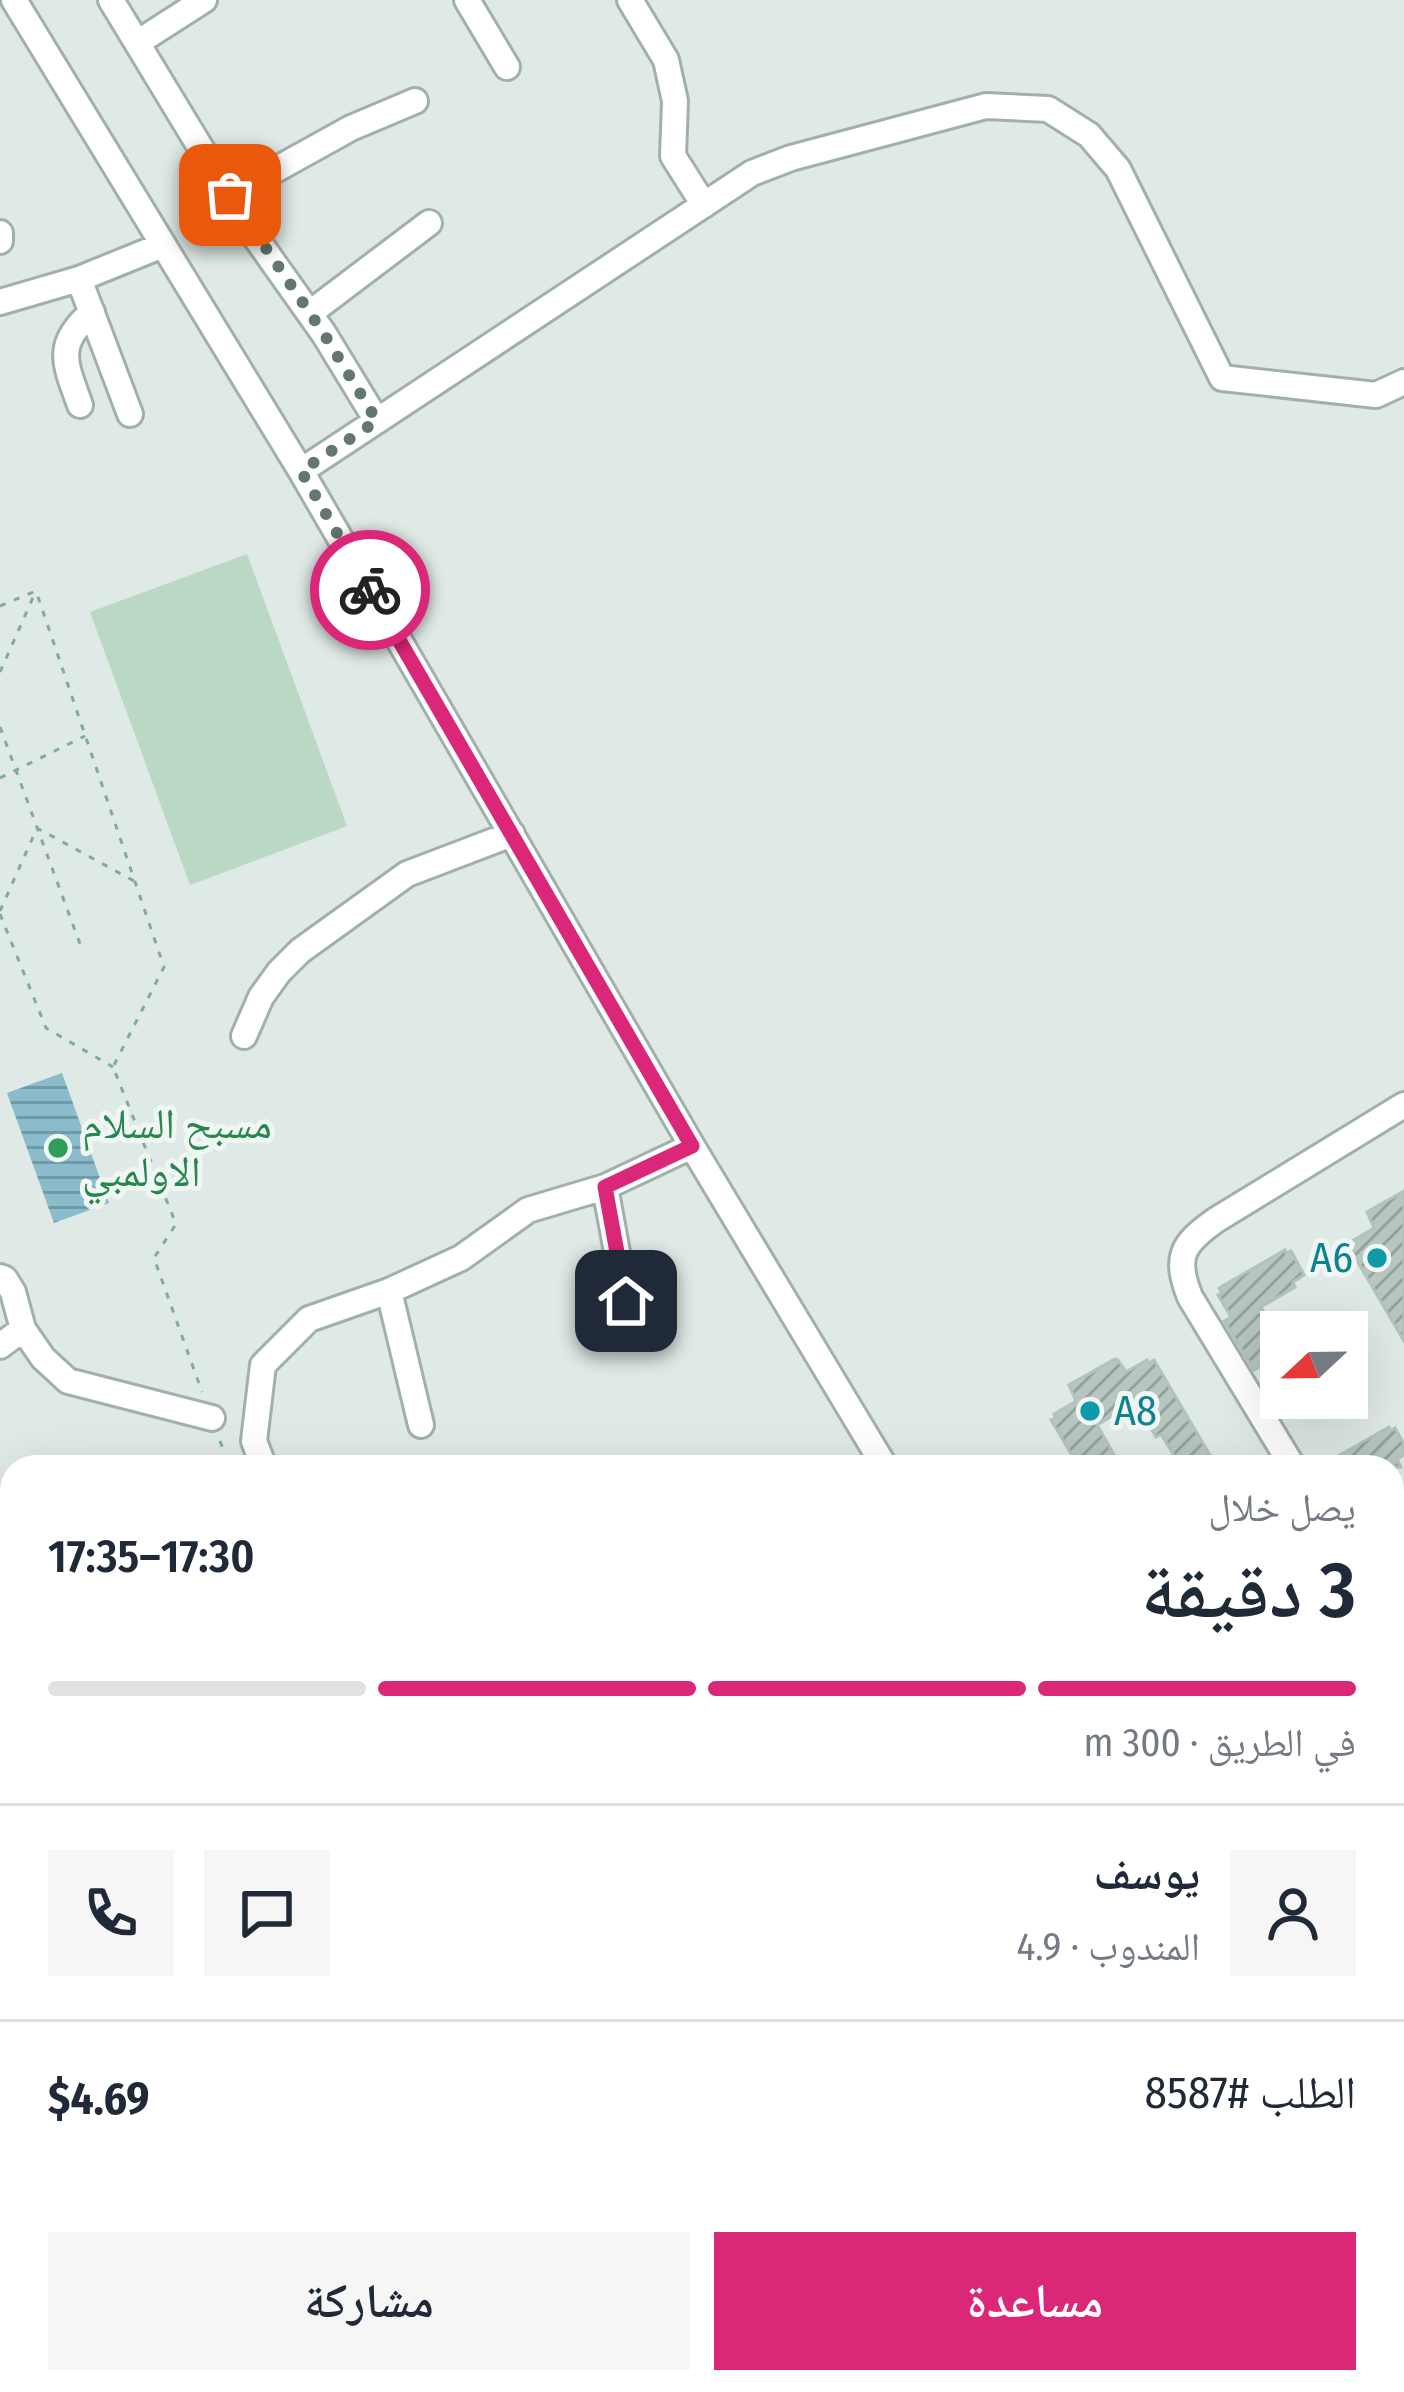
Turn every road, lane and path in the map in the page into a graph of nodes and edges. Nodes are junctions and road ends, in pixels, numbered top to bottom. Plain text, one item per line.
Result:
1 (14, 0) edge
2 (111, 0) edge
3 (204, 0) edge
4 (467, 0) edge
5 (630, 0) edge
6 (137, 43) junction
7 (507, 67) dead end
8 (415, 101) dead end
9 (230, 195) junction
10 (704, 205) junction
11 (429, 224) dead end
12 (163, 244) junction
13 (79, 280) junction
14 (0, 302) edge
15 (92, 311) junction
16 (310, 314) junction
17 (1404, 382) edge
18 (80, 405) dead end
19 (130, 414) dead end
20 (377, 421) junction
21 (301, 471) junction
22 (36, 591) junction
23 (0, 606) edge
24 (0, 672) edge
25 (0, 727) edge
26 (85, 736) junction
27 (16, 771) junction
28 (0, 778) edge
29 (37, 828) junction
30 (512, 834) junction
31 (134, 881) junction
32 (0, 912) edge
33 (82, 952) dead end
34 (244, 1036) dead end
35 (113, 1067) junction
36 (1404, 1105) edge
37 (692, 1146) junction
38 (605, 1187) junction
39 (0, 1277) edge
40 (389, 1291) junction
41 (626, 1301) dead end
42 (13, 1319) edge
43 (0, 1346) edge
44 (212, 1418) junction
45 (421, 1425) dead end
46 (226, 1455) edge
47 (259, 1455) edge
48 (878, 1455) edge
49 (1286, 1455) edge

1 - 12 street
2 - 6 street
3 - 6 street
4 - 7 street
5 - 10 street
6 - 9 street
8 - 9 street
9 - 16 street
10 - 17 street
10 - 20 street
11 - 16 street
12 - 13 street
12 - 21 street
13 - 14 street
13 - 15 street
15 - 18 street
15 - 19 street
16 - 20 street
20 - 21 street
21 - 30 street
22 - 23 path
22 - 24 path
22 - 26 path
25 - 27 path
26 - 27 path
26 - 31 path
27 - 28 path
27 - 29 path
29 - 31 path
29 - 32 path
29 - 33 path
30 - 34 street
30 - 37 street
31 - 35 path
32 - 35 path
35 - 44 path
36 - 49 street
37 - 38 street
37 - 48 street
38 - 40 street
38 - 41 street
39 - 42 street
40 - 45 street
40 - 47 street
42 - 43 street
42 - 44 street
44 - 46 path

